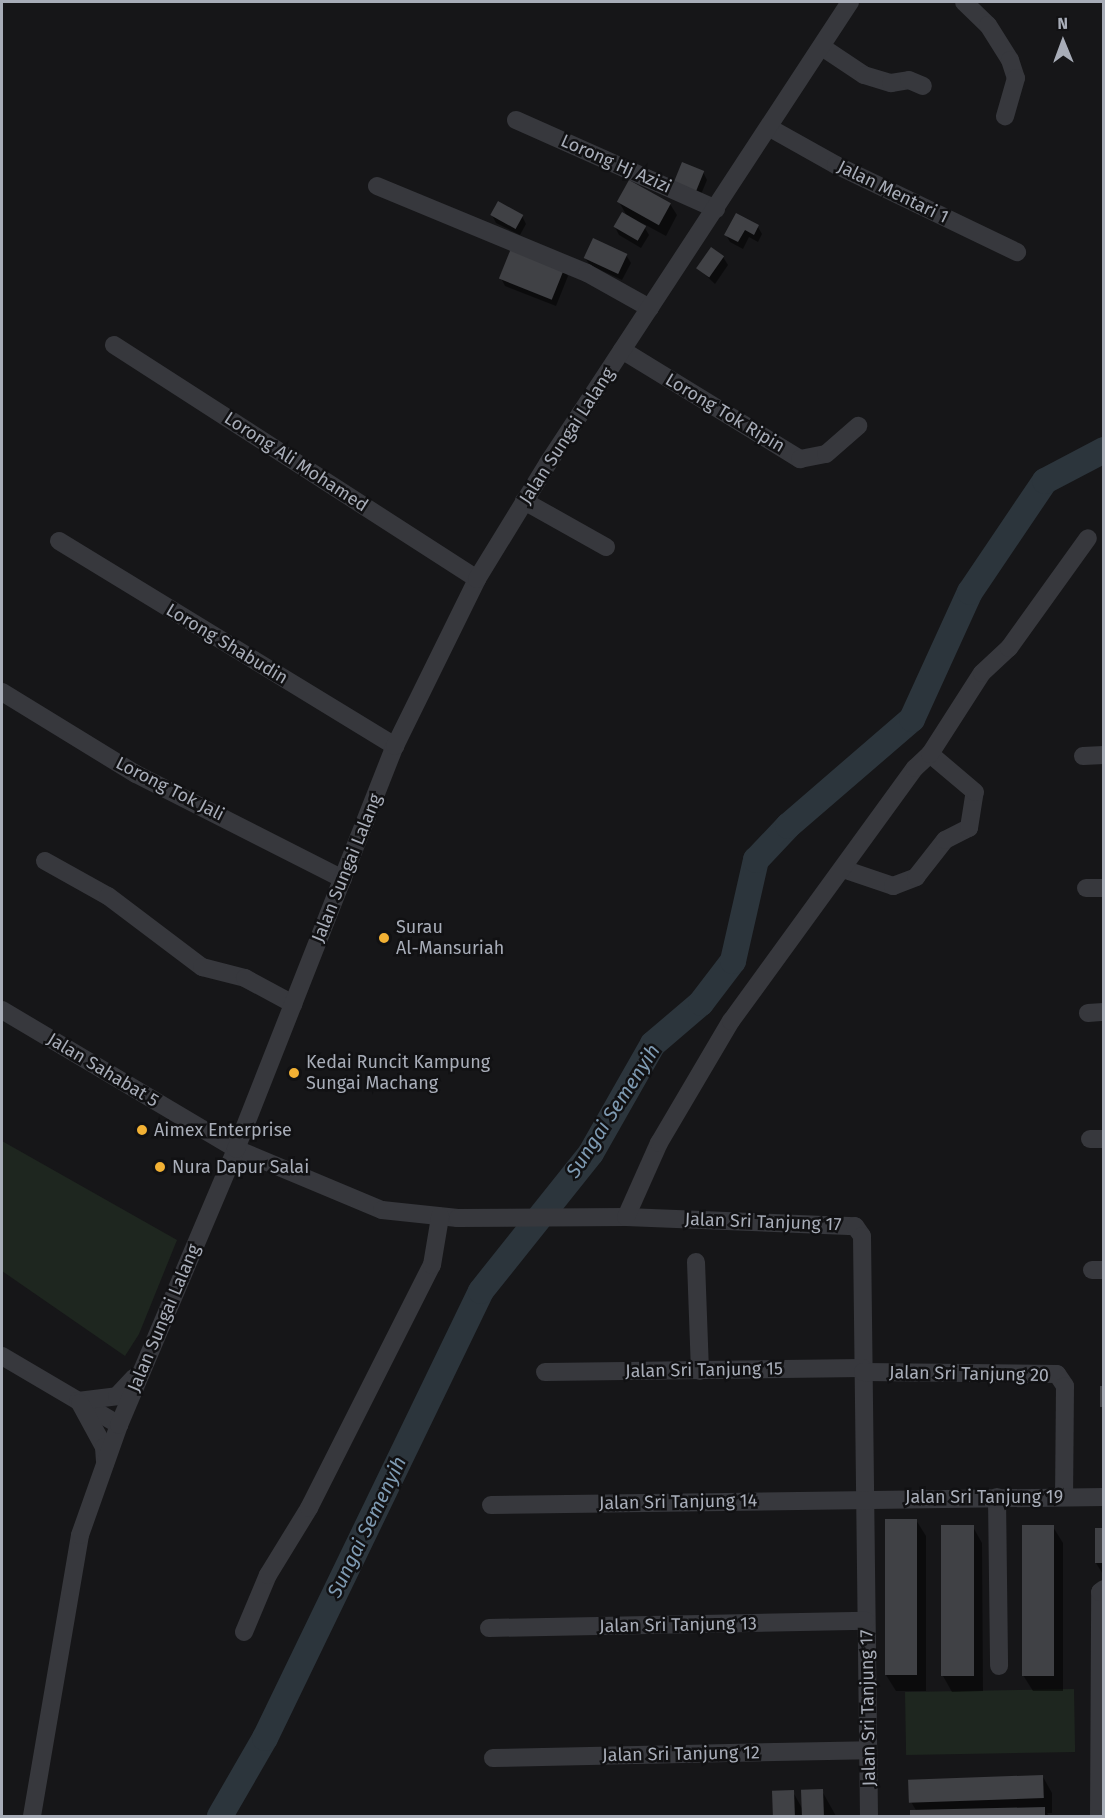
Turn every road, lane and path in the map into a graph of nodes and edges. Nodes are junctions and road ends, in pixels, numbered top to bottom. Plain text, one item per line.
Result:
1 (850, 2) edge
2 (964, 2) edge
3 (822, 46) junction
4 (923, 86) dead end
5 (1005, 116) dead end
6 (516, 120) dead end
7 (770, 128) junction
8 (377, 186) dead end
9 (716, 209) junction
10 (1017, 252) dead end
11 (650, 308) junction
12 (114, 345) dead end
13 (622, 350) junction
14 (858, 426) dead end
15 (524, 501) junction
16 (1088, 538) dead end
17 (59, 541) dead end
18 (606, 547) dead end
19 (477, 579) junction
20 (2, 692) edge
21 (395, 746) junction
22 (930, 754) junction
23 (1083, 756) dead end
24 (1104, 756) edge
25 (45, 861) dead end
26 (843, 869) junction
27 (343, 879) junction
28 (293, 1004) junction
29 (2, 1010) edge
30 (236, 1149) junction
31 (440, 1217) junction
32 (626, 1217) junction
33 (696, 1262) dead end
34 (2, 1356) edge
35 (141, 1370) junction
36 (863, 1370) junction
37 (700, 1371) junction
38 (545, 1372) dead end
39 (78, 1401) junction
40 (119, 1425) junction
41 (105, 1464) junction
42 (997, 1497) junction
43 (1064, 1497) junction
44 (1104, 1497) edge
45 (865, 1498) junction
46 (491, 1505) dead end
47 (1102, 1591) edge
48 (867, 1621) junction
49 (489, 1628) dead end
50 (244, 1632) dead end
51 (999, 1666) dead end
52 (1101, 1724) edge
53 (868, 1750) junction
54 (493, 1758) dead end
55 (1101, 1786) edge
56 (32, 1816) edge
57 (869, 1816) edge
58 (1099, 1816) edge

1 - 3 street, Jalan Sungai Lalang
2 - 5 street
3 - 4 street
3 - 7 street, Jalan Sungai Lalang
6 - 9 street, Lorong Hj Azizi
7 - 9 street, Jalan Sungai Lalang
7 - 10 street, Jalan Mentari 1
8 - 11 street
9 - 11 street, Jalan Sungai Lalang
11 - 13 street, Jalan Sungai Lalang
12 - 19 street, Lorong Ali Mohamed
13 - 14 street, Lorong Tok Ripin
13 - 15 street, Jalan Sungai Lalang
15 - 18 street
15 - 19 street, Jalan Sungai Lalang
16 - 22 street
17 - 21 street, Lorong Shabudin
19 - 21 street, Jalan Sungai Lalang
20 - 27 street, Lorong Tok Jali
21 - 27 street, Jalan Sungai Lalang
22 - 26 street
22 - 26 street
23 - 24 street
25 - 28 street
26 - 32 street
27 - 28 street, Jalan Sungai Lalang
28 - 30 street, Jalan Sungai Lalang
29 - 30 street, Jalan Sahabat 5
30 - 31 street, Jalan Sri Tanjung 17
30 - 35 street, Jalan Sungai Lalang
31 - 32 street, Jalan Sri Tanjung 17
31 - 50 street
32 - 36 street, Jalan Sri Tanjung 17
33 - 37 street
34 - 39 street
35 - 39 street
35 - 40 street, Jalan Sungai Lalang
36 - 37 street, Jalan Sri Tanjung 15
36 - 43 street, Jalan Sri Tanjung 20
36 - 45 street, Jalan Sri Tanjung 17
37 - 38 street, Jalan Sri Tanjung 15
39 - 40 street
39 - 41 street
40 - 41 street, Jalan Sungai Lalang
41 - 56 street, Jalan Sungai Lalang
42 - 43 street, Jalan Sri Tanjung 19
42 - 45 street, Jalan Sri Tanjung 19
42 - 51 street
43 - 44 street, Jalan Sri Tanjung 19
45 - 46 street, Jalan Sri Tanjung 14
45 - 48 street, Jalan Sri Tanjung 17
47 - 52 street
48 - 49 street, Jalan Sri Tanjung 13
48 - 53 street, Jalan Sri Tanjung 17
52 - 55 street
53 - 54 street, Jalan Sri Tanjung 12
53 - 57 street, Jalan Sri Tanjung 17
55 - 58 street

